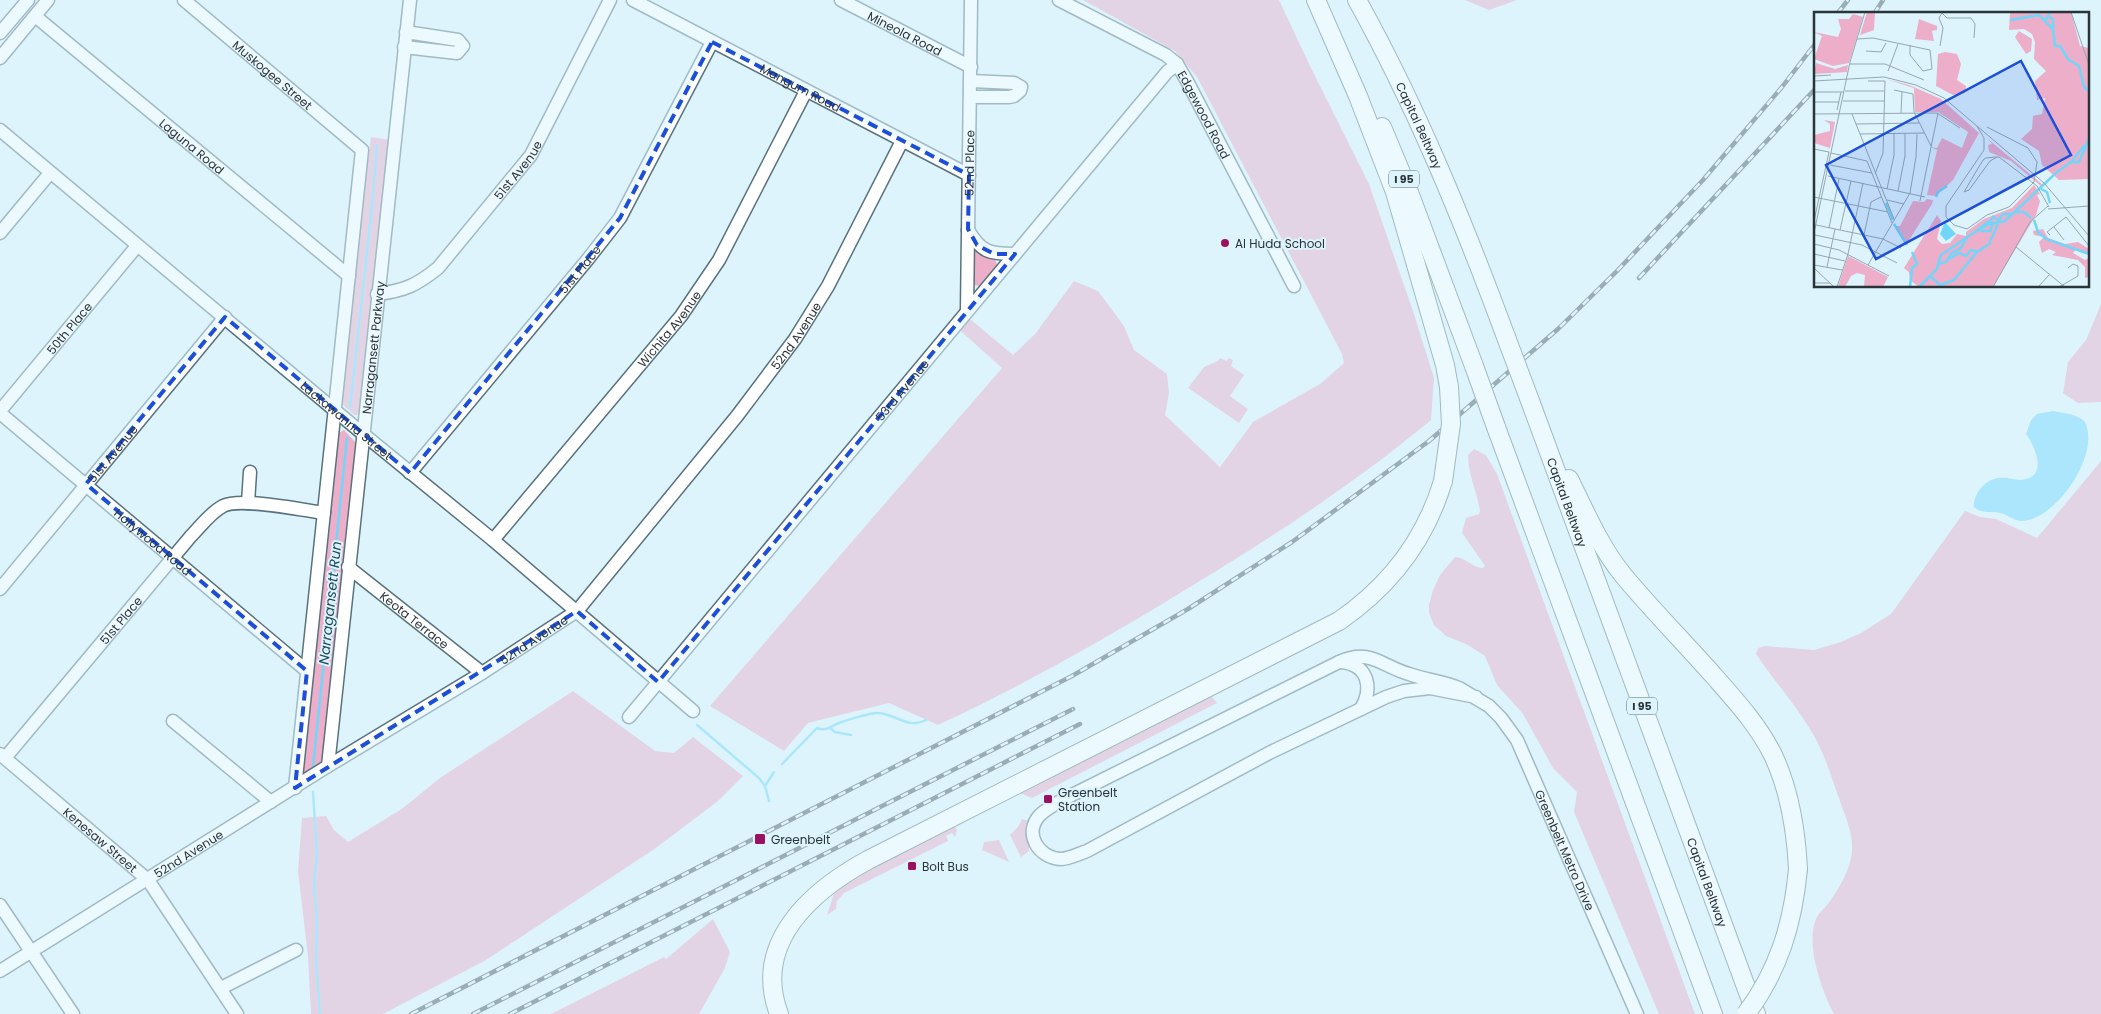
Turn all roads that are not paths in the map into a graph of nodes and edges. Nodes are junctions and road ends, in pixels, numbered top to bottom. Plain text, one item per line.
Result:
1 (28, 0) edge
2 (48, 0) edge
3 (184, 0) edge
4 (410, 0) edge
5 (610, 0) edge
6 (632, 0) edge
7 (841, 0) edge
8 (971, 0) edge
9 (1059, 0) edge
10 (1316, 0) edge
11 (1357, 0) edge
12 (35, 16) junction
13 (406, 32) junction
14 (0, 33) edge
15 (712, 42) junction
16 (404, 46) junction
17 (0, 58) edge
18 (1177, 64) junction
19 (971, 67) junction
20 (971, 81) junction
21 (806, 91) junction
22 (971, 97) junction
23 (0, 130) edge
24 (902, 141) junction
25 (50, 173) junction
26 (969, 175) junction
27 (968, 230) junction
28 (0, 233) edge
29 (137, 246) junction
30 (1015, 254) junction
31 (349, 276) junction
32 (1294, 286) dead end
33 (377, 294) junction
34 (967, 311) junction
35 (225, 317) junction
36 (1528, 398) junction
37 (335, 409) junction
38 (0, 412) edge
39 (362, 433) junction
40 (250, 472) dead end
41 (410, 473) junction
42 (86, 484) junction
43 (248, 503) junction
44 (324, 513) junction
45 (493, 540) junction
46 (172, 559) junction
47 (348, 566) junction
48 (0, 589) edge
49 (577, 611) junction
50 (1339, 662) junction
51 (307, 671) junction
52 (482, 673) junction
53 (658, 682) junction
54 (1476, 698) junction
55 (1362, 709) junction
56 (693, 711) dead end
57 (629, 717) dead end
58 (173, 721) dead end
59 (3, 756) edge
60 (328, 766) junction
61 (295, 788) junction
62 (271, 802) junction
63 (148, 880) junction
64 (0, 905) edge
65 (296, 950) dead end
66 (31, 952) junction
67 (0, 971) edge
68 (220, 988) junction
69 (72, 1014) edge
70 (237, 1014) edge
71 (779, 1014) edge
72 (1637, 1014) edge
73 (1713, 1014) edge
74 (1746, 1014) edge
75 (1756, 1014) edge

1 - 14 street
2 - 12 street
3 - 31 street, Muskogee Street
4 - 13 street, Narragansett Parkway
5 - 33 street, 51st Avenue
6 - 15 street, Mangum Road
7 - 19 street, Mineola Road
8 - 19 street, 52nd Place
9 - 18 street, Edgewood Road
10 - 71 highway, bridge
10 - 73 highway, I 95, bridge
11 - 36 highway, Capital Beltway / I 95, bridge
12 - 17 street
12 - 31 street, Laguna Road
13 - 16 street, Narragansett Parkway
13 - 16 street
15 - 21 street, Mangum Road
15 - 41 street, 51st Place
16 - 33 street, Narragansett Parkway
18 - 30 street, 53rd Avenue
18 - 32 street, Edgewood Road
19 - 20 street, 52nd Place
20 - 22 street, 52nd Place
20 - 22 street
21 - 24 street, Mangum Road
21 - 45 street, Wichita Avenue
22 - 26 street, 52nd Place
23 - 25 street, Lackawanna Street
24 - 26 street, Mangum Road
24 - 49 street, 52nd Avenue
25 - 28 street
25 - 29 street, Lackawanna Street
26 - 27 street, 52nd Place
27 - 30 street
27 - 34 street, 52nd Place
29 - 35 street, Lackawanna Street
29 - 38 street, 50th Place
30 - 34 street, 53rd Avenue
31 - 37 street
33 - 39 street, Narragansett Parkway
34 - 53 street, 53rd Avenue
35 - 37 street, Lackawanna Street
35 - 42 street, 51st Avenue
36 - 74 highway, bridge
36 - 75 highway, Capital Beltway / I 95
37 - 39 street, Lackawanna Street
37 - 44 street
38 - 42 street, Hollywood Road
39 - 41 street, Lackawanna Street
39 - 47 street, Narragansett Parkway
40 - 43 street
41 - 45 street, Lackawanna Street
42 - 46 street, Hollywood Road
42 - 48 street, 51st Avenue
43 - 44 street, 51st Place
43 - 46 street, 51st Place
44 - 51 street
45 - 49 street, Lackawanna Street
46 - 51 street, Hollywood Road
46 - 59 street, 51st Place
47 - 52 street, Keota Terrace
47 - 60 street, Narragansett Parkway
49 - 52 street, 52nd Avenue
49 - 53 street, Lackawanna Street
50 - 54 street, Greenbelt Metro Drive
50 - 55 street
50 - 55 street, Greenbelt Metro Drive
51 - 61 street
52 - 60 street, 52nd Avenue
53 - 56 street, Lackawanna Street
53 - 57 street, 53rd Avenue
54 - 55 street
54 - 72 street, Greenbelt Metro Drive
58 - 62 street
59 - 63 street, Kenesaw Street
60 - 61 street, 52nd Avenue
61 - 62 street, 52nd Avenue
62 - 63 street, 52nd Avenue
63 - 66 street, 52nd Avenue
63 - 68 street, Kenesaw Street
64 - 66 street
65 - 68 street
66 - 67 street, 52nd Avenue
66 - 69 street
68 - 70 street, Kenesaw Street

